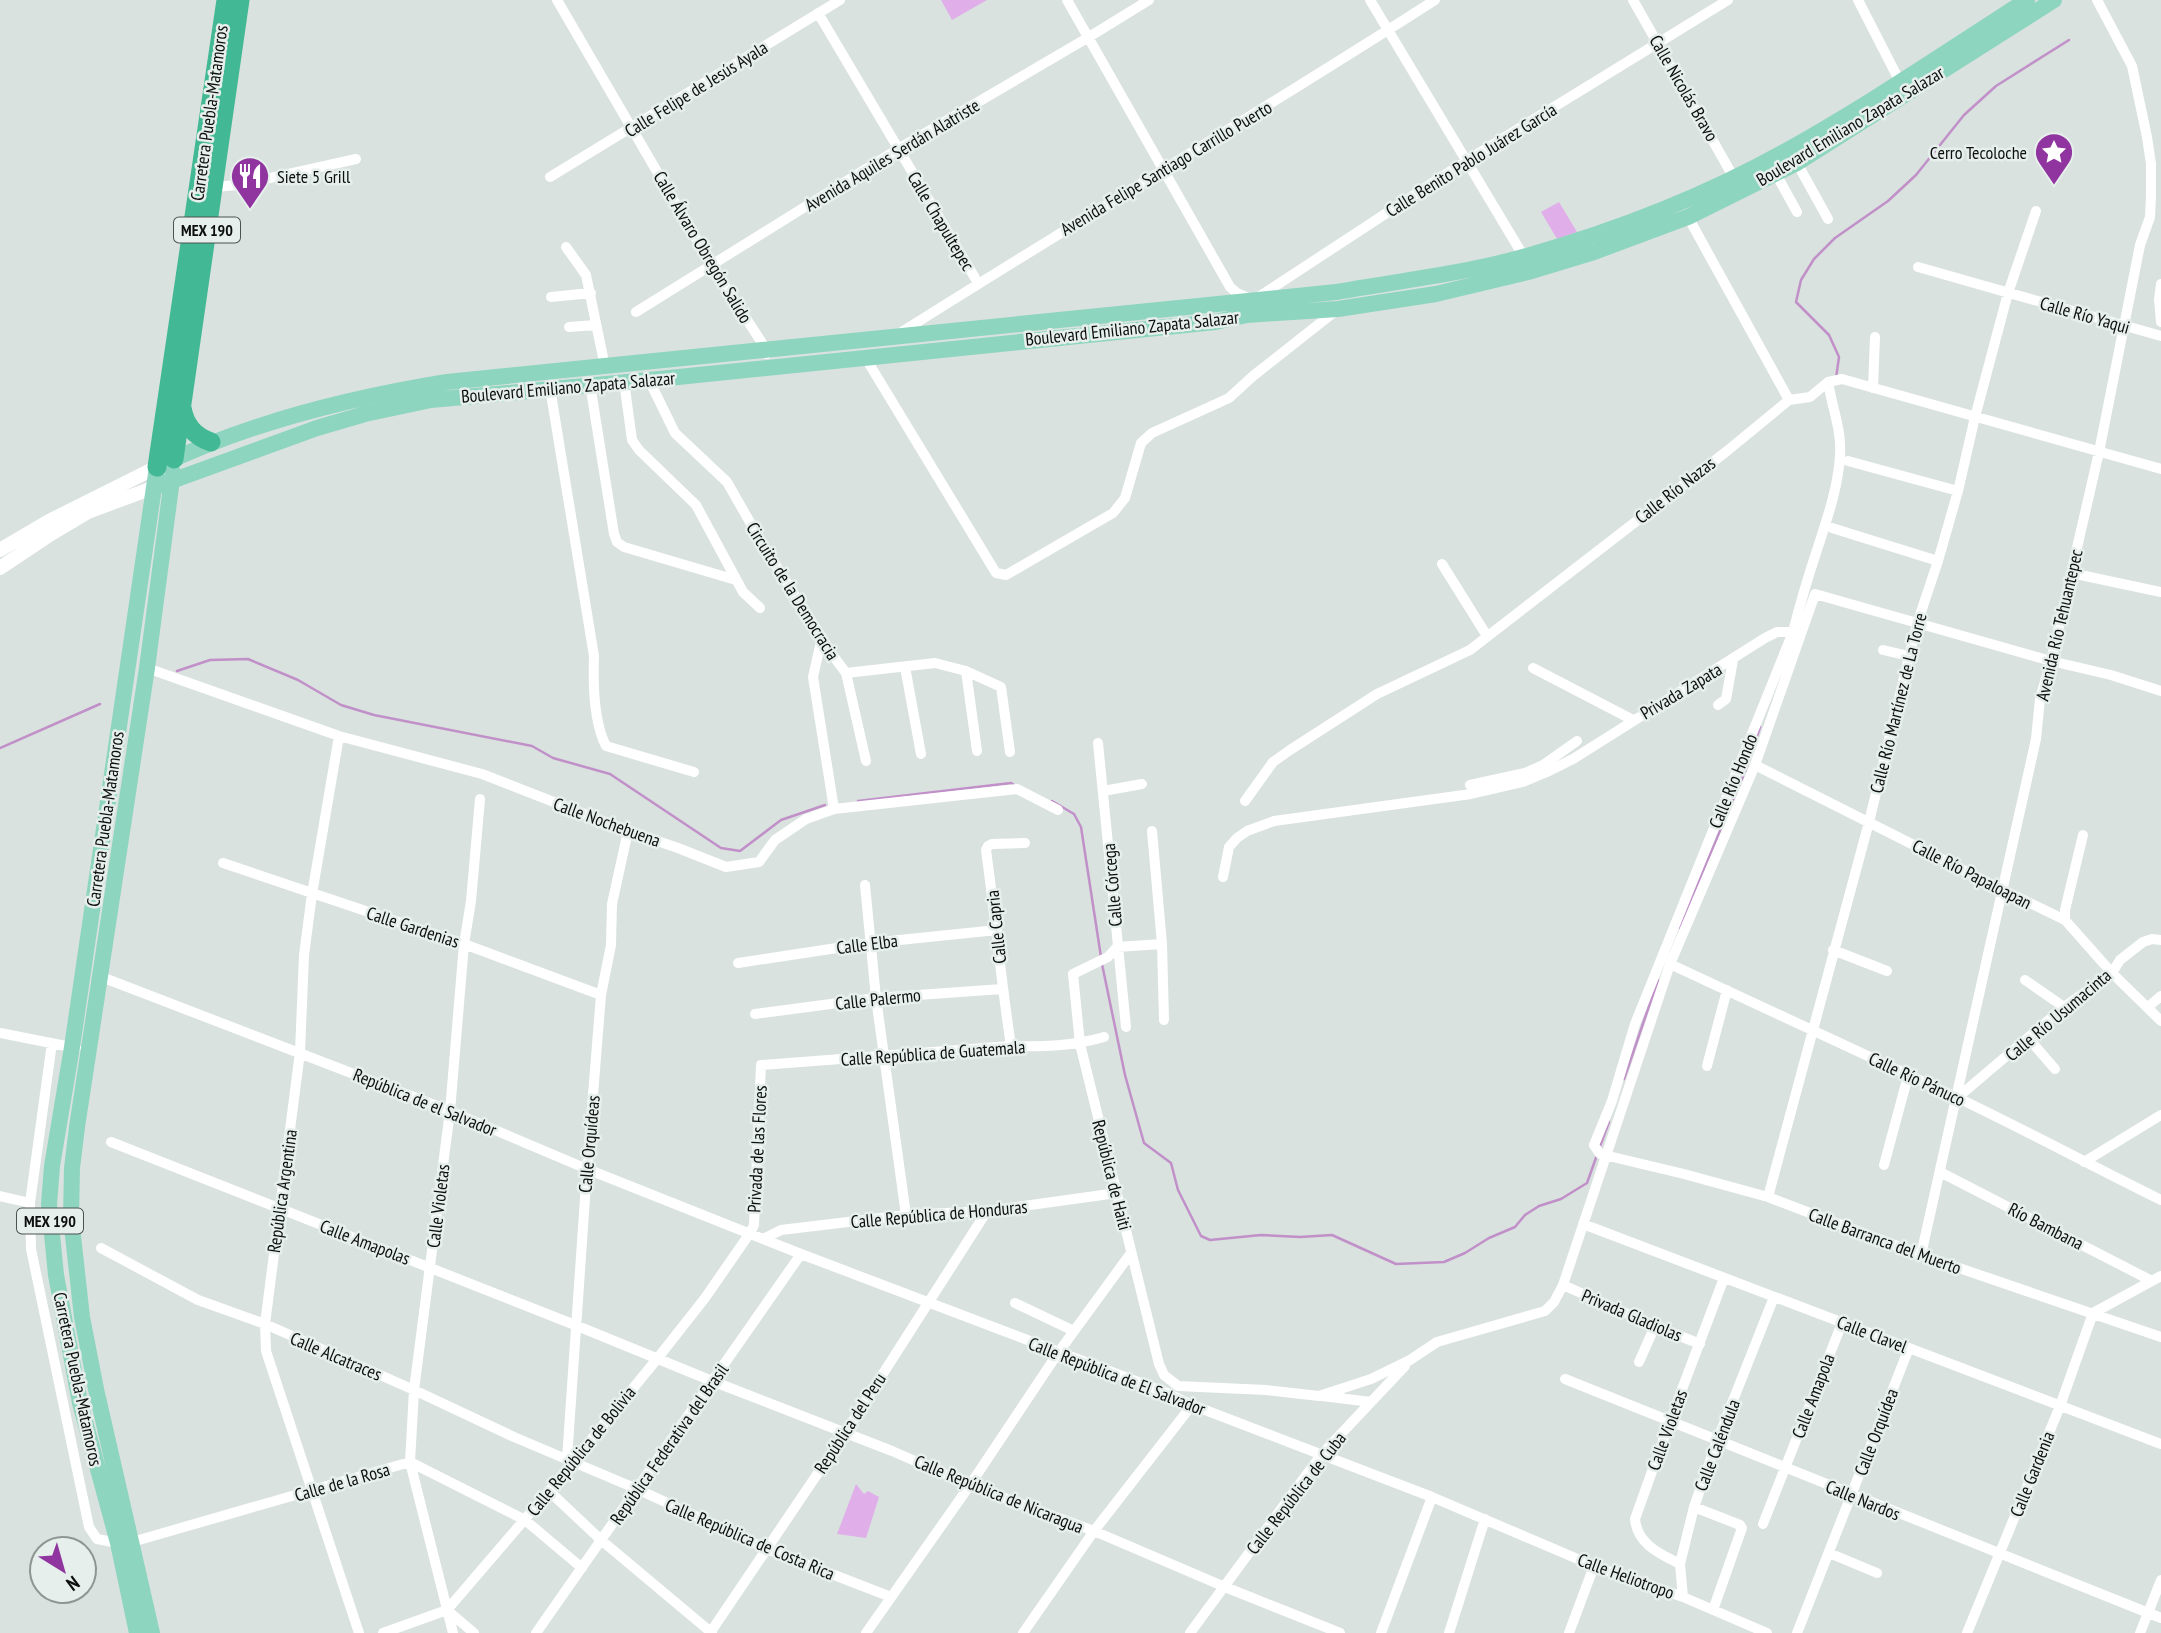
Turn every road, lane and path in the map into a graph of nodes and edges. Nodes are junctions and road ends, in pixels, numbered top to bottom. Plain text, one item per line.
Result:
1 (226, 0) edge
2 (240, 0) edge
3 (557, 0) edge
4 (840, 0) edge
5 (1067, 0) edge
6 (1149, 0) edge
7 (1370, 0) edge
8 (1435, 0) edge
9 (1633, 0) edge
10 (1728, 0) edge
11 (1858, 0) edge
12 (2026, 0) edge
13 (2054, 0) edge
14 (2097, 0) edge
15 (818, 13) junction
16 (1387, 31) junction
17 (1089, 37) junction
18 (1659, 44) junction
19 (1900, 82) junction
20 (632, 128) junction
21 (898, 149) junction
22 (356, 159) dead end
23 (1466, 161) junction
24 (1797, 163) junction
25 (1163, 169) junction
26 (1776, 174) junction
27 (550, 177) dead end
28 (1734, 178) junction
29 (213, 187) junction
30 (2036, 211) dead end
31 (1797, 212) dead end
32 (1688, 217) junction
33 (1828, 219) dead end
34 (566, 247) dead end
35 (1524, 257) junction
36 (712, 265) junction
37 (1918, 267) dead end
38 (978, 284) junction
39 (2161, 284) edge
40 (591, 293) junction
41 (2008, 293) junction
42 (551, 297) dead end
43 (1263, 304) junction
44 (1338, 309) junction
45 (636, 312) dead end
46 (2161, 322) edge
47 (596, 325) junction
48 (569, 327) dead end
49 (2124, 327) junction
50 (895, 336) junction
51 (2161, 336) edge
52 (1875, 337) dead end
53 (766, 349) junction
54 (866, 357) junction
55 (605, 367) junction
56 (768, 367) junction
57 (649, 380) junction
58 (624, 381) junction
59 (1833, 381) junction
60 (590, 384) junction
61 (550, 388) junction
62 (1873, 388) junction
63 (1810, 397) junction
64 (1789, 400) junction
65 (1831, 400) junction
66 (181, 407) junction
67 (1975, 417) junction
68 (215, 441) junction
69 (2099, 452) junction
70 (227, 460) junction
71 (1849, 461) dead end
72 (2160, 469) edge
73 (165, 474) junction
74 (1958, 491) junction
75 (110, 497) junction
76 (1832, 528) dead end
77 (0, 550) edge
78 (1938, 561) junction
79 (1442, 564) dead end
80 (0, 568) edge
81 (2071, 573) junction
82 (736, 580) junction
83 (2161, 592) edge
84 (760, 608) dead end
85 (1917, 624) junction
86 (1793, 632) junction
87 (1487, 636) junction
88 (822, 637) junction
89 (1883, 650) dead end
90 (1909, 656) junction
91 (1733, 660) junction
92 (2051, 661) junction
93 (905, 667) junction
94 (147, 668) junction
95 (1533, 668) dead end
96 (966, 671) junction
97 (846, 673) junction
98 (2161, 691) edge
99 (1718, 705) dead end
100 (1633, 720) junction
101 (339, 736) junction
102 (1577, 741) dead end
103 (1098, 743) dead end
104 (977, 751) dead end
105 (1010, 752) dead end
106 (1562, 752) junction
107 (921, 754) dead end
108 (1573, 759) junction
109 (866, 761) dead end
110 (1755, 765) junction
111 (694, 772) dead end
112 (1142, 784) dead end
113 (1470, 785) dead end
114 (1103, 790) junction
115 (480, 799) dead end
116 (1245, 801) dead end
117 (834, 809) junction
118 (1058, 810) dead end
119 (1869, 822) junction
120 (628, 831) junction
121 (1152, 831) dead end
122 (2083, 835) dead end
123 (1025, 844) dead end
124 (223, 863) dead end
125 (1223, 877) dead end
126 (864, 885) dead end
127 (2003, 890) junction
128 (312, 894) junction
129 (2065, 920) junction
130 (998, 930) junction
131 (2161, 940) edge
132 (870, 943) junction
133 (464, 944) junction
134 (1162, 944) junction
135 (1117, 947) junction
136 (1833, 950) junction
137 (738, 963) dead end
138 (1670, 964) junction
139 (1888, 971) dead end
140 (2112, 972) junction
141 (99, 976) junction
142 (2025, 980) dead end
143 (1002, 989) junction
144 (1727, 990) junction
145 (601, 995) junction
146 (2161, 996) edge
147 (876, 998) junction
148 (2064, 1007) junction
149 (2148, 1007) junction
150 (755, 1014) dead end
151 (1164, 1020) dead end
152 (2161, 1020) edge
153 (1126, 1027) dead end
154 (1812, 1029) junction
155 (0, 1033) edge
156 (1104, 1037) dead end
157 (2029, 1039) junction
158 (52, 1043) junction
159 (1080, 1044) junction
160 (1011, 1046) junction
161 (72, 1047) junction
162 (89, 1051) junction
163 (300, 1052) junction
164 (885, 1056) junction
165 (761, 1065) joint
166 (1707, 1066) dead end
167 (2055, 1069) dead end
168 (1908, 1076) junction
169 (1957, 1098) junction
170 (450, 1111) junction
171 (2161, 1115) edge
172 (111, 1142) dead end
173 (1600, 1153) junction
174 (2084, 1162) junction
175 (1884, 1165) dead end
176 (587, 1169) junction
177 (1940, 1172) junction
178 (1117, 1193) junction
179 (0, 1196) edge
180 (1768, 1197) junction
181 (2161, 1200) edge
182 (30, 1203) junction
183 (278, 1208) junction
184 (987, 1211) junction
185 (906, 1216) junction
186 (1583, 1224) junction
187 (750, 1233) junction
188 (763, 1238) junction
189 (101, 1248) dead end
190 (1131, 1253) junction
191 (801, 1254) junction
192 (1921, 1255) junction
193 (431, 1267) junction
194 (1724, 1278) junction
195 (2156, 1278) edge
196 (1563, 1285) junction
197 (1774, 1297) junction
198 (929, 1302) junction
199 (1015, 1303) dead end
200 (2093, 1314) junction
201 (1842, 1323) junction
202 (265, 1324) junction
203 (575, 1325) junction
204 (1655, 1326) junction
205 (1074, 1331) junction
206 (2161, 1337) edge
207 (1700, 1344) junction
208 (1909, 1348) junction
209 (1058, 1353) junction
210 (657, 1359) junction
211 (1410, 1360) junction
212 (1639, 1362) dead end
213 (1164, 1375) junction
214 (1565, 1379) dead end
215 (712, 1381) junction
216 (1156, 1389) junction
217 (414, 1390) junction
218 (1175, 1391) junction
219 (1319, 1396) junction
220 (1371, 1402) junction
221 (1192, 1405) junction
222 (2060, 1406) junction
223 (1670, 1421) junction
224 (845, 1433) junction
225 (1717, 1441) junction
226 (2161, 1444) edge
227 (1321, 1455) junction
228 (569, 1461) junction
229 (410, 1462) junction
230 (1785, 1469) junction
231 (970, 1485) junction
232 (637, 1489) junction
233 (312, 1491) junction
234 (549, 1491) junction
235 (1852, 1496) junction
236 (1432, 1497) junction
237 (1694, 1507) junction
238 (1485, 1519) junction
239 (525, 1520) junction
240 (1763, 1524) dead end
241 (1094, 1531) junction
242 (601, 1540) junction
243 (125, 1543) junction
244 (767, 1549) junction
245 (1829, 1553) junction
246 (2000, 1554) junction
247 (1680, 1564) junction
248 (1594, 1566) junction
249 (582, 1568) junction
250 (1877, 1573) dead end
251 (2161, 1580) edge
252 (1225, 1587) junction
253 (891, 1597) junction
254 (1683, 1597) junction
255 (447, 1610) junction
256 (1713, 1610) junction
257 (2148, 1613) junction
258 (2161, 1618) edge
259 (137, 1633) edge
260 (152, 1633) edge
261 (359, 1633) edge
262 (383, 1633) edge
263 (453, 1633) edge
264 (474, 1633) edge
265 (536, 1633) edge
266 (711, 1633) edge
267 (866, 1633) edge
268 (1023, 1633) edge
269 (1190, 1633) edge
270 (1340, 1633) edge
271 (1381, 1633) edge
272 (1449, 1633) edge
273 (1569, 1633) edge
274 (1767, 1633) edge
275 (1797, 1633) edge
276 (1967, 1633) edge
277 (2140, 1633) edge

1 - 73 highway, Carretera Puebla-Matamoros / MEX 190
2 - 29 highway, Carretera Puebla-Matamoros / MEX 190
3 - 20 street, Calle Álvaro Obregón Salido
4 - 15 street, Calle Felipe de Jesús Ayala
5 - 17 street
6 - 17 street, Avenida Aquiles Serdán Alatriste
7 - 16 street
8 - 16 street, Avenida Felipe Santiago Carrillo Puerto
9 - 18 street, Calle Nicolás Bravo
10 - 18 street, Calle Benito Pablo Juárez García
11 - 19 street
12 - 19 main road, Boulevard Emiliano Zapata Salazar
13 - 24 main road, Boulevard Emiliano Zapata Salazar
14 - 49 street, Avenida Río Tehuantepec
15 - 20 street, Calle Felipe de Jesús Ayala
15 - 21 street, Calle Chapultepec
16 - 23 street
16 - 25 street, Avenida Felipe Santiago Carrillo Puerto
17 - 21 street, Avenida Aquiles Serdán Alatriste
17 - 25 street
18 - 23 street, Calle Benito Pablo Juárez García
18 - 28 street, Calle Nicolás Bravo
19 - 28 main road, Boulevard Emiliano Zapata Salazar
20 - 27 street, Calle Felipe de Jesús Ayala
20 - 36 street, Calle Álvaro Obregón Salido
21 - 36 street, Avenida Aquiles Serdán Alatriste
21 - 38 street, Calle Chapultepec
22 - 29 street
23 - 35 street
23 - 43 street, Calle Benito Pablo Juárez García
24 - 26 main road, Boulevard Emiliano Zapata Salazar
24 - 33 street
25 - 38 street, Avenida Felipe Santiago Carrillo Puerto
25 - 43 street
26 - 31 street
26 - 32 main road, Boulevard Emiliano Zapata Salazar
28 - 35 main road, Boulevard Emiliano Zapata Salazar
29 - 66 highway, Carretera Puebla-Matamoros / MEX 190
30 - 41 street, Calle Río Martínez de La Torre
32 - 44 main road, Boulevard Emiliano Zapata Salazar
32 - 64 street
34 - 40 street
35 - 43 main road, Boulevard Emiliano Zapata Salazar
36 - 45 street, Avenida Aquiles Serdán Alatriste
36 - 53 street, Calle Álvaro Obregón Salido
37 - 41 street, Calle Río Yaqui
38 - 50 street, Avenida Felipe Santiago Carrillo Puerto
39 - 46 street
40 - 42 street
40 - 47 street
41 - 49 street, Calle Río Yaqui
41 - 67 street, Calle Río Martínez de La Torre
43 - 44 main road, Boulevard Emiliano Zapata Salazar
43 - 50 main road, Boulevard Emiliano Zapata Salazar
43 - 54 main road, Boulevard Emiliano Zapata Salazar
44 - 54 street
47 - 48 street
47 - 55 street
49 - 51 street, Calle Río Yaqui
49 - 69 street, Avenida Río Tehuantepec
50 - 53 main road, Boulevard Emiliano Zapata Salazar
52 - 62 street
53 - 55 main road, Boulevard Emiliano Zapata Salazar
53 - 56 street, Calle Álvaro Obregón Salido
54 - 56 main road, Boulevard Emiliano Zapata Salazar
55 - 68 main road, Boulevard Emiliano Zapata Salazar
56 - 57 main road, Boulevard Emiliano Zapata Salazar
57 - 58 main road, Boulevard Emiliano Zapata Salazar
57 - 88 street, Circuito de la Democracia
58 - 60 main road, Boulevard Emiliano Zapata Salazar
58 - 82 street
59 - 62 street
59 - 63 street
59 - 65 street, Calle Río Hondo
60 - 61 main road, Boulevard Emiliano Zapata Salazar
60 - 82 street
61 - 70 main road, Boulevard Emiliano Zapata Salazar
61 - 111 street
62 - 67 street
63 - 64 street
63 - 65 street
64 - 87 street, Calle Río Nazas
65 - 86 street, Calle Río Hondo
66 - 68 highway
66 - 73 highway, Carretera Puebla-Matamoros / MEX 190
67 - 69 street
67 - 74 street, Calle Río Martínez de La Torre
68 - 70 main road
68 - 73 main road, Boulevard Emiliano Zapata Salazar
69 - 72 street
69 - 81 street, Avenida Río Tehuantepec
70 - 73 main road, Boulevard Emiliano Zapata Salazar
71 - 74 street
73 - 75 street
73 - 94 main road, Carretera Puebla-Matamoros / MEX 190
73 - 161 main road, Carretera Puebla-Matamoros / MEX 190
74 - 78 street, Calle Río Martínez de La Torre
75 - 77 street
75 - 80 street
76 - 78 street
78 - 85 street, Calle Río Martínez de La Torre
79 - 87 street
81 - 83 street
81 - 92 street, Avenida Río Tehuantepec
82 - 84 street
85 - 90 street, Calle Río Martínez de La Torre
85 - 92 street
85 - 110 street, Calle Río Hondo
86 - 91 street, Privada Zapata
86 - 173 street, Calle Río Hondo
87 - 116 street, Calle Río Nazas
88 - 97 street, Circuito de la Democracia
88 - 117 street
89 - 90 street
90 - 119 street, Calle Río Martínez de La Torre
91 - 99 street
91 - 100 street, Privada Zapata
92 - 98 street
92 - 127 street, Avenida Río Tehuantepec
93 - 96 street, Circuito de la Democracia
93 - 97 street, Circuito de la Democracia
93 - 107 street
94 - 101 street, Calle Nochebuena
94 - 141 main road, Carretera Puebla-Matamoros / MEX 190
95 - 100 street
96 - 104 street
96 - 105 street, Circuito de la Democracia
97 - 109 street
100 - 108 street, Privada Zapata
101 - 120 street, Calle Nochebuena
101 - 128 street, República Argentina
102 - 106 street
103 - 114 street, Calle Córcega
106 - 108 street
106 - 113 street
108 - 125 street, Privada Zapata
110 - 119 street, Calle Río Papaloapan
110 - 138 street, Calle Río Hondo
112 - 114 street
114 - 135 street, Calle Córcega
115 - 133 street, Calle Violetas
117 - 118 street, Calle Nochebuena
117 - 120 street, Calle Nochebuena
119 - 127 street, Calle Río Papaloapan
119 - 136 street, Calle Río Martínez de La Torre
120 - 145 street, Calle Orquídeas
121 - 134 street
122 - 129 street
123 - 130 street, Calle Capria
124 - 128 street, Calle Gardenias
126 - 132 street
127 - 129 street, Calle Río Papaloapan
127 - 169 street, Avenida Río Tehuantepec
128 - 133 street, Calle Gardenias
128 - 163 street, República Argentina
129 - 140 street, Calle Río Papaloapan
130 - 132 street, Calle Elba
130 - 143 street, Calle Capria
131 - 140 street, Calle Río Usumacinta
132 - 137 street, Calle Elba
132 - 147 street
133 - 145 street, Calle Gardenias
133 - 170 street, Calle Violetas
134 - 135 street
134 - 151 street
135 - 153 street, Calle Córcega
135 - 159 street, República de Haiti
136 - 139 street
136 - 154 street, Calle Río Martínez de La Torre
138 - 144 street, Calle Río Pánuco
138 - 173 street, Calle Río Hondo
140 - 148 street, Calle Río Usumacinta
140 - 149 street, Calle Río Papaloapan
141 - 162 main road, Carretera Puebla-Matamoros / MEX 190
141 - 163 street, República de el Salvador
142 - 148 street
143 - 147 street, Calle Palermo
143 - 160 street, Calle Capria
144 - 154 street, Calle Río Pánuco
144 - 166 street
145 - 176 street, Calle Orquídeas
146 - 149 street
147 - 150 street, Calle Palermo
147 - 164 street
148 - 157 street, Calle Río Usumacinta
149 - 152 street, Calle Río Papaloapan
154 - 168 street, Calle Río Pánuco
154 - 180 street, Calle Río Martínez de La Torre
155 - 158 street
156 - 159 street, Calle República de Guatemala
157 - 167 street
157 - 169 street, Calle Río Usumacinta
158 - 161 street
158 - 182 street
159 - 160 street, Calle República de Guatemala
159 - 178 street, República de Haiti
160 - 164 street, Calle República de Guatemala
161 - 162 street
161 - 243 main road, Carretera Puebla-Matamoros / MEX 190
162 - 243 main road, Carretera Puebla-Matamoros / MEX 190
163 - 170 street, República de el Salvador
163 - 183 street, República Argentina
164 - 165 street, Calle República de Guatemala
164 - 185 street
165 - 187 street, Privada de las Flores
168 - 169 street, Calle Río Pánuco
168 - 175 street
169 - 174 street, Calle Río Pánuco
169 - 177 street, Avenida Río Tehuantepec
170 - 176 street, República de el Salvador
170 - 193 street, Calle Violetas
171 - 174 street
172 - 183 street, Calle Amapolas
173 - 180 street, Calle Barranca del Muerto
173 - 186 street
174 - 181 street, Calle Río Pánuco
176 - 187 street, República de el Salvador
176 - 203 street, Calle Orquídeas
177 - 192 street, Avenida Río Tehuantepec
177 - 195 street, Río Bambana
178 - 184 street, Calle República de Honduras
178 - 190 street, República de Haiti
179 - 182 street
180 - 192 street, Calle Barranca del Muerto
182 - 243 street
183 - 193 street, Calle Amapolas
183 - 202 street, República Argentina
184 - 185 street, Calle República de Honduras
184 - 198 street, República del Peru
185 - 188 street, Calle República de Honduras
186 - 194 street, Calle Clavel
186 - 196 street
187 - 188 street, Calle República de El Salvador
187 - 210 street, Calle República de Bolivia
188 - 191 street, Calle República de El Salvador
189 - 202 street, Calle Alcatraces
190 - 205 street
190 - 213 street, República de Haiti
191 - 198 street, Calle República de El Salvador
191 - 215 street, República Federativa del Brasil
192 - 200 street, Calle Barranca del Muerto
193 - 203 street, Calle Amapolas
193 - 217 street, Calle Violetas
194 - 197 street, Calle Clavel
194 - 207 street, Calle Violetas
195 - 200 street
196 - 204 street, Privada Gladiolas
196 - 211 street
197 - 201 street, Calle Clavel
197 - 225 street, Calle Caléndula
198 - 209 street, Calle República de El Salvador
198 - 224 street, República del Peru
199 - 205 street
200 - 206 street, Calle Barranca del Muerto
200 - 222 street, Calle Gardenia
201 - 208 street, Calle Clavel
201 - 230 street, Calle Amapola
202 - 217 street, Calle Alcatraces
202 - 233 street, República Argentina
203 - 210 street, Calle Amapolas
203 - 228 street, Calle Orquídeas
204 - 207 street, Privada Gladiolas
204 - 212 street
205 - 209 street
207 - 223 street, Calle Violetas
208 - 222 street, Calle Clavel
208 - 235 street, Calle Orquídea
209 - 216 street, Calle República de El Salvador
209 - 231 street
210 - 215 street, Calle República de Nicaragua
210 - 228 street, Calle República de Bolivia
211 - 219 street
211 - 220 street, Calle República de Cuba
213 - 216 street
213 - 218 street
214 - 223 street, Calle Nardos
215 - 224 street, Calle República de Nicaragua
215 - 232 street, República Federativa del Brasil
216 - 218 street, Calle República de El Salvador
217 - 228 street, Calle Alcatraces
217 - 229 street, Calle Violetas
218 - 219 street
218 - 221 street, Calle República de El Salvador
219 - 220 street
220 - 227 street, Calle República de Cuba
221 - 227 street, Calle República de El Salvador
221 - 241 street
222 - 226 street, Calle Clavel
222 - 246 street, Calle Gardenia
223 - 225 street, Calle Nardos
223 - 247 street, Calle Violetas
224 - 231 street, Calle República de Nicaragua
224 - 244 street, República del Peru
225 - 230 street, Calle Nardos
225 - 237 street, Calle Caléndula
227 - 236 street, Calle República de El Salvador
227 - 252 street, Calle República de Cuba
228 - 232 street, Calle República de Costa Rica
228 - 234 street, Calle República de Bolivia
229 - 233 street, Calle de la Rosa
229 - 239 street, Calle de la Rosa
229 - 255 street, Calle Violetas
230 - 235 street, Calle Nardos
230 - 240 street, Calle Amapola
231 - 241 street, Calle República de Nicaragua
231 - 253 street
232 - 242 street, República Federativa del Brasil
232 - 244 street, Calle República de Costa Rica
233 - 243 street, Calle de la Rosa
233 - 261 street, República Argentina
234 - 239 street, Calle República de Bolivia
234 - 242 street
235 - 245 street, Calle Orquídea
235 - 246 street, Calle Nardos
236 - 238 street, Calle República de El Salvador
236 - 271 street
237 - 247 street, Calle Caléndula
237 - 256 street
238 - 248 street, Calle Heliotropo
238 - 272 street
239 - 249 street, Calle de la Rosa
239 - 255 street, Calle República de Bolivia
241 - 252 street, Calle República de Nicaragua
241 - 268 street
242 - 249 street, República Federativa del Brasil
242 - 266 street
243 - 259 main road, Carretera Puebla-Matamoros / MEX 190
243 - 260 main road, Carretera Puebla-Matamoros / MEX 190
244 - 253 street, Calle República de Costa Rica
244 - 266 street, República del Peru
245 - 250 street
245 - 275 street, Calle Orquídea
246 - 257 street, Calle Nardos
246 - 276 street, Calle Gardenia
247 - 254 street, Calle Caléndula
248 - 254 street, Calle Heliotropo
248 - 273 street
249 - 265 street, República Federativa del Brasil
251 - 257 street
252 - 269 street, Calle República de Cuba
252 - 270 street, Calle República de Nicaragua
253 - 267 street
254 - 256 street, Calle Heliotropo
255 - 262 street, Calle República de Bolivia
255 - 263 street, Calle Violetas
255 - 264 street
256 - 274 street, Calle Heliotropo
257 - 258 street, Calle Nardos
257 - 277 street

